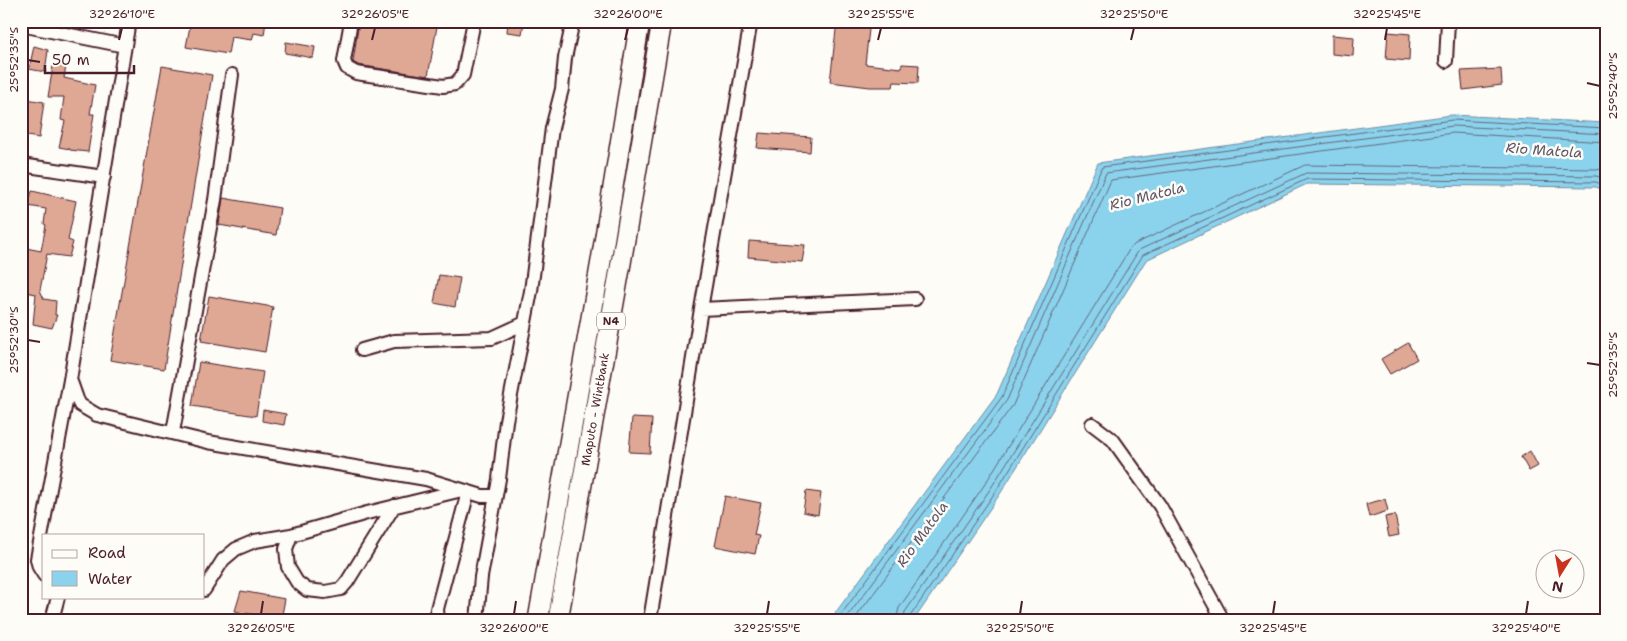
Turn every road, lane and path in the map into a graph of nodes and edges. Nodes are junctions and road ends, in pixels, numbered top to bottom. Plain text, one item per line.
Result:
1 (128, 21) edge
2 (351, 21) edge
3 (474, 21) edge
4 (573, 21) edge
5 (640, 21) edge
6 (662, 21) edge
7 (751, 21) edge
8 (1448, 21) edge
9 (21, 25) edge
10 (125, 46) junction
11 (1446, 61) dead end
12 (232, 75) dead end
13 (21, 165) edge
14 (104, 177) junction
15 (915, 299) dead end
16 (701, 309) junction
17 (526, 323) junction
18 (362, 350) dead end
19 (70, 380) junction
20 (1092, 424) dead end
21 (173, 432) junction
22 (465, 491) junction
23 (496, 496) junction
24 (394, 506) junction
25 (291, 535) junction
26 (42, 572) edge
27 (205, 588) edge
28 (58, 598) edge
29 (52, 620) edge
30 (438, 620) edge
31 (477, 620) edge
32 (538, 620) edge
33 (558, 620) edge
34 (650, 620) edge
35 (1223, 620) edge

1 - 10 street
2 - 3 street
4 - 17 street
5 - 32 highway, Maputo - Wintbank / N4
6 - 33 highway, Maputo - Wintbank / N4
7 - 16 street
8 - 11 street
9 - 10 street
10 - 14 street
12 - 21 street
13 - 14 street
14 - 19 street
15 - 16 street
16 - 34 street
17 - 18 street
17 - 23 street
19 - 21 street
19 - 26 street
20 - 35 street
21 - 22 street
22 - 23 street
22 - 24 street
22 - 30 street
23 - 31 street
24 - 25 street
24 - 25 street
25 - 27 street
28 - 29 street

